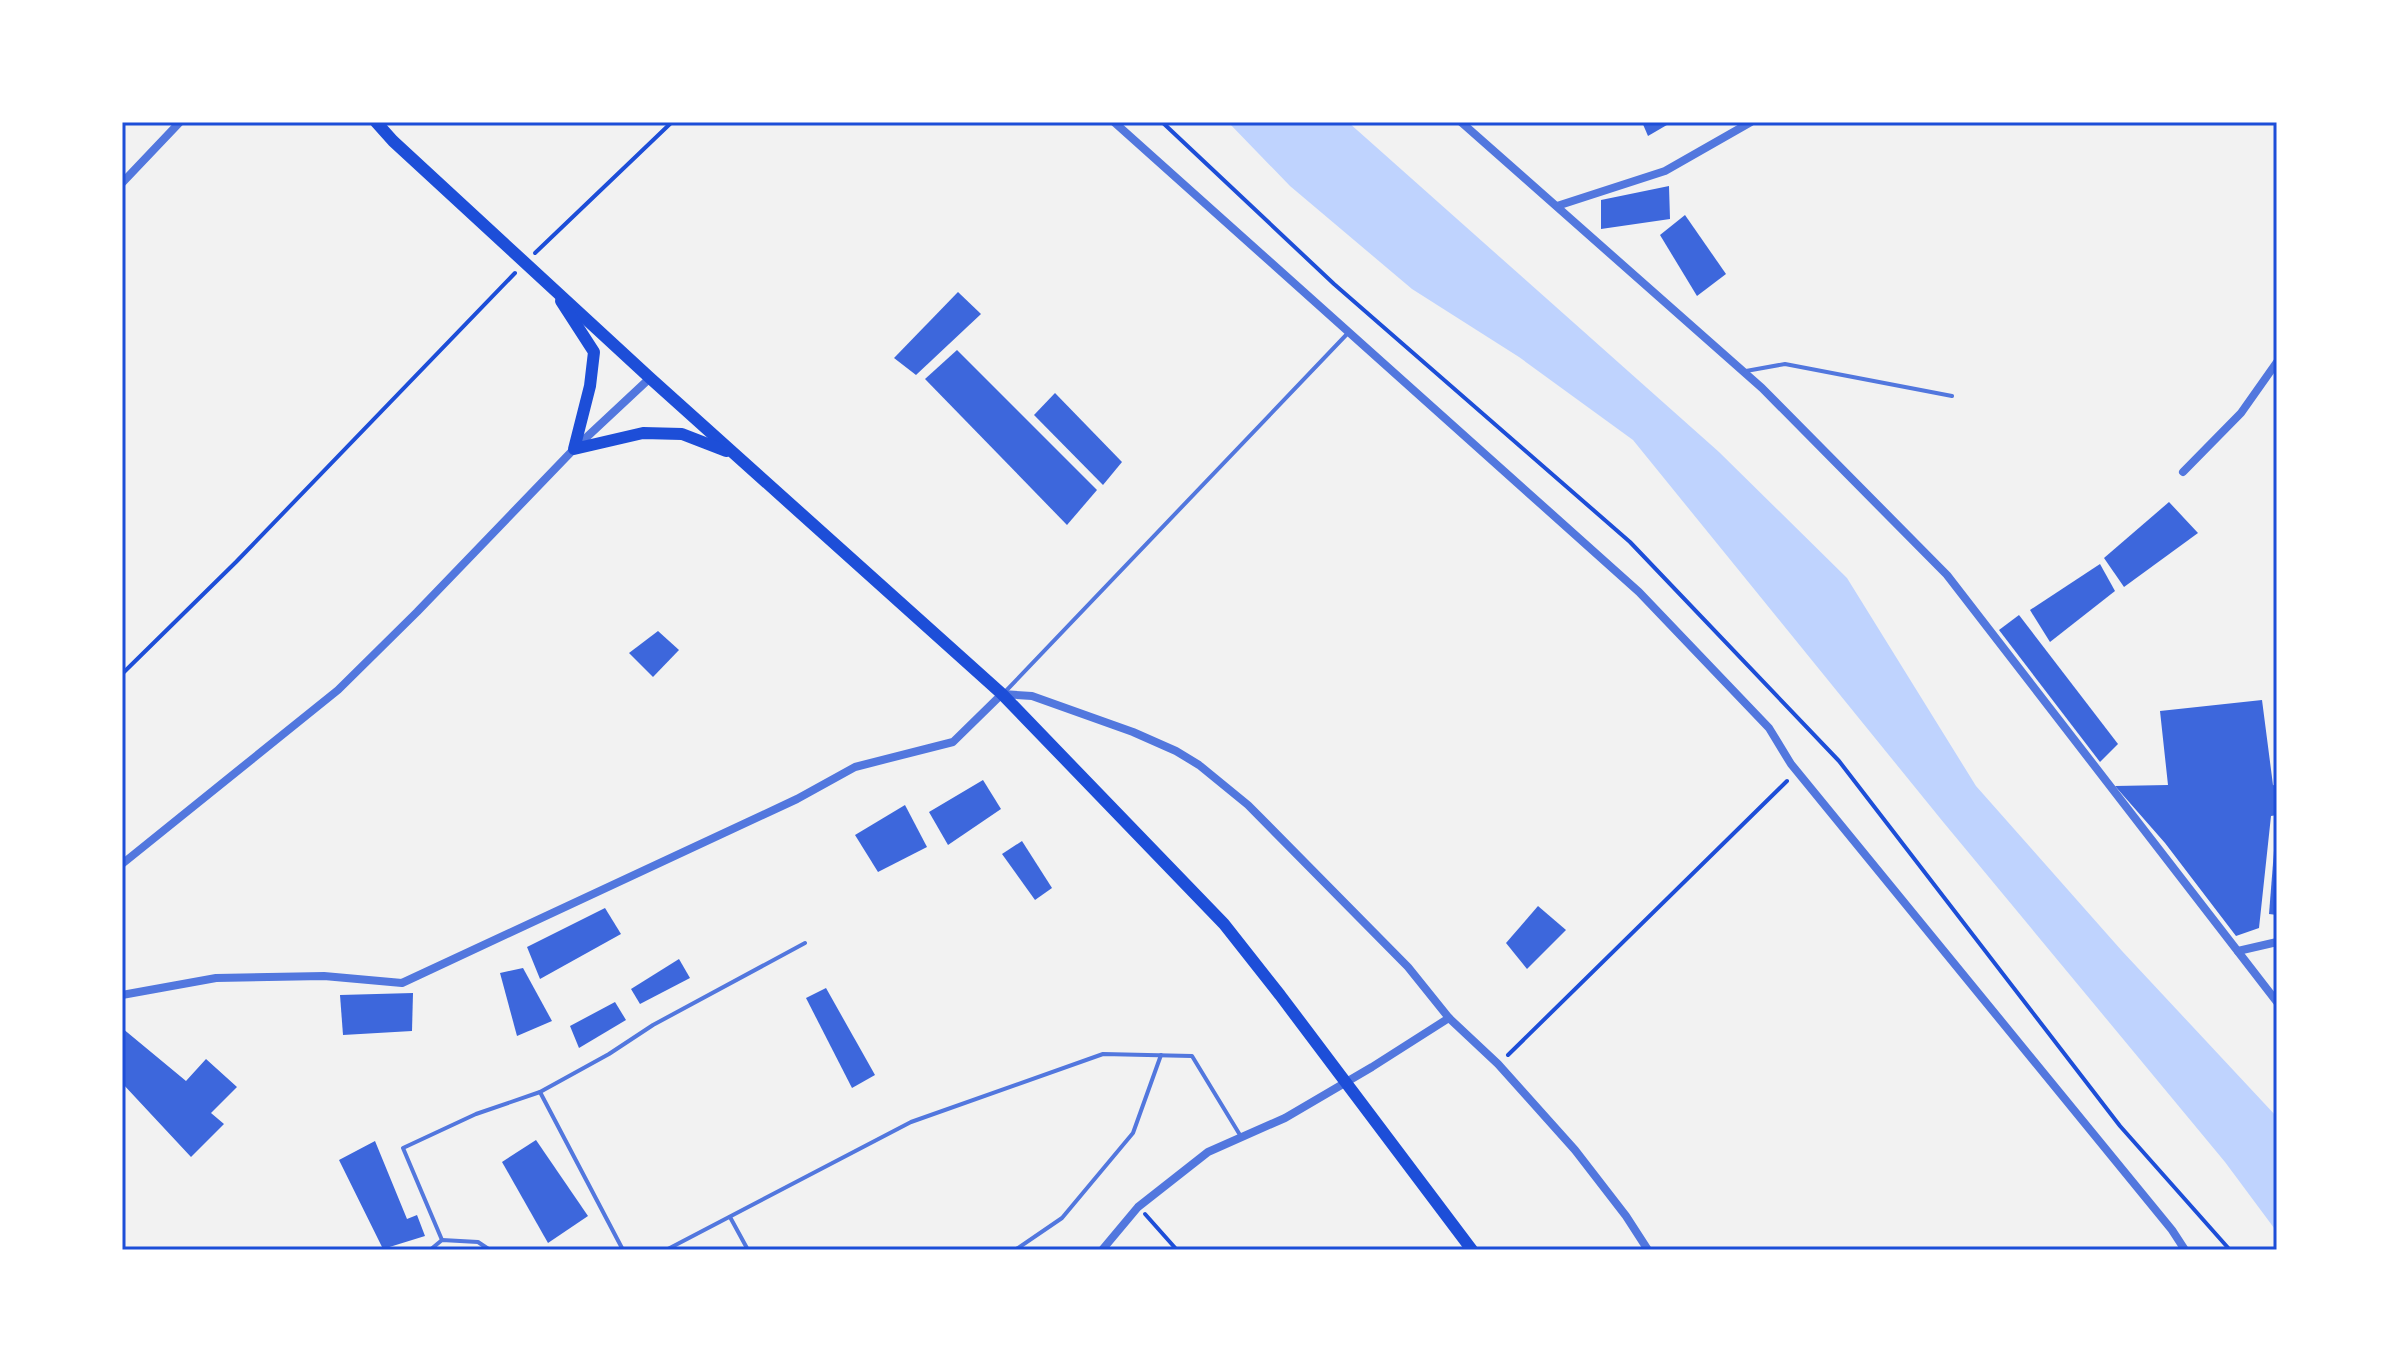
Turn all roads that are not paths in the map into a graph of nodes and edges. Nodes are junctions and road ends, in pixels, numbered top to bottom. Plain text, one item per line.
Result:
1 (180, 122) edge
2 (376, 122) edge
3 (1114, 122) edge
4 (1461, 122) edge
5 (1751, 122) edge
6 (122, 183) edge
7 (1557, 206) junction
8 (550, 285) junction
9 (1350, 331) junction
10 (2277, 362) edge
11 (1744, 372) junction
12 (650, 378) junction
13 (1952, 396) dead end
14 (574, 449) junction
15 (736, 455) junction
16 (2183, 472) dead end
17 (1002, 694) junction
18 (122, 864) edge
19 (2277, 942) edge
20 (805, 943) dead end
21 (2238, 951) junction
22 (122, 995) edge
23 (2277, 1002) edge
24 (1449, 1018) junction
25 (1161, 1055) junction
26 (1345, 1081) junction
27 (540, 1092) junction
28 (1241, 1138) junction
29 (730, 1217) junction
30 (442, 1240) junction
31 (430, 1250) edge
32 (490, 1250) edge
33 (623, 1250) edge
34 (666, 1250) edge
35 (748, 1250) edge
36 (1015, 1250) edge
37 (1102, 1250) edge
38 (1472, 1250) edge
39 (1648, 1250) edge
40 (2185, 1250) edge

1 - 6 street
2 - 8 main road
3 - 9 street
4 - 7 street
5 - 7 street
7 - 11 street
8 - 12 main road
8 - 14 main road
9 - 17 lane
9 - 40 street
10 - 16 street
11 - 13 lane
11 - 21 street
12 - 14 street
12 - 15 main road
14 - 15 main road
14 - 18 street
15 - 17 main road
17 - 22 street
17 - 24 street
17 - 26 main road
19 - 21 street
20 - 27 lane
21 - 23 street
24 - 26 street
24 - 39 street
25 - 28 lane
25 - 29 lane
25 - 36 lane
26 - 28 street
26 - 38 main road
27 - 30 lane
27 - 33 lane
28 - 37 street
29 - 34 lane
29 - 35 lane
30 - 31 lane
30 - 32 lane

